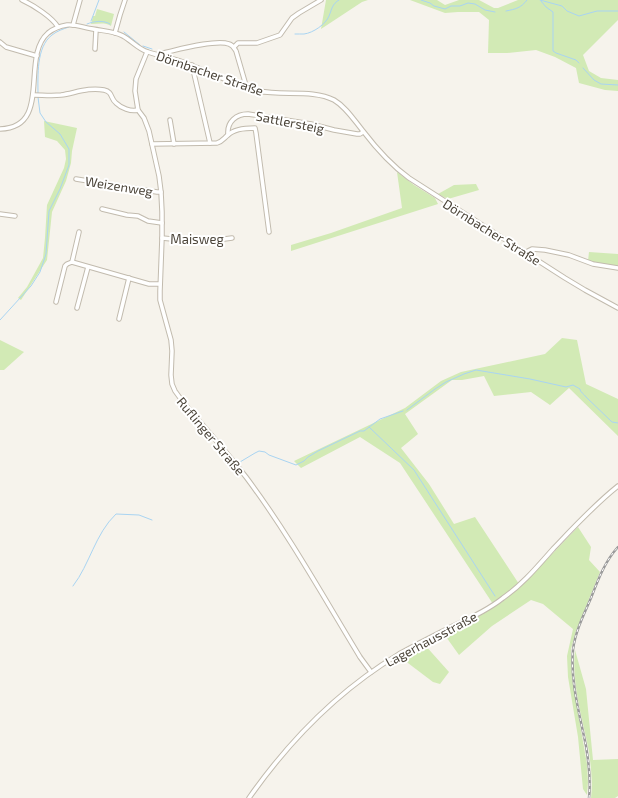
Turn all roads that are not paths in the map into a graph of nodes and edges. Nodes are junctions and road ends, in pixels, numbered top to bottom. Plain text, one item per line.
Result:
1 (22, 0) edge
2 (80, 0) edge
3 (125, 0) edge
4 (321, 0) edge
5 (73, 25) junction
6 (58, 27) junction
7 (96, 30) junction
8 (115, 33) junction
9 (0, 42) edge
10 (234, 47) junction
11 (95, 49) dead end
12 (147, 52) junction
13 (160, 55) junction
14 (36, 56) junction
15 (192, 65) junction
16 (245, 86) junction
17 (36, 95) junction
18 (138, 110) junction
19 (170, 120) dead end
20 (0, 129) edge
21 (364, 132) junction
22 (228, 134) junction
23 (210, 143) junction
24 (152, 144) junction
25 (174, 144) junction
26 (76, 179) dead end
27 (162, 192) junction
28 (102, 209) dead end
29 (0, 214) edge
30 (15, 216) dead end
31 (162, 223) junction
32 (79, 232) dead end
33 (269, 232) dead end
34 (162, 238) junction
35 (232, 238) dead end
36 (526, 254) junction
37 (72, 262) junction
38 (88, 267) junction
39 (618, 268) edge
40 (129, 278) junction
41 (160, 284) junction
42 (56, 302) dead end
43 (76, 308) dead end
44 (618, 308) edge
45 (119, 319) dead end
46 (618, 486) edge
47 (371, 672) junction
48 (249, 798) edge

1 - 6 street
2 - 5 street
3 - 8 street
4 - 10 street
5 - 6 street, Dörnbacher Straße
5 - 7 street, Dörnbacher Straße
6 - 14 street, Dörnbacher Straße
7 - 8 street, Dörnbacher Straße
7 - 11 street
8 - 12 street, Dörnbacher Straße
9 - 14 street
10 - 13 street
10 - 16 street
12 - 13 street, Dörnbacher Straße
12 - 18 street, Ruflinger Straße
13 - 15 street, Dörnbacher Straße
14 - 17 street, Dörnbacher Straße
15 - 16 street, Dörnbacher Straße
15 - 23 street
16 - 21 street, Dörnbacher Straße
17 - 18 street
17 - 20 street, Dörnbacher Straße
18 - 24 street, Ruflinger Straße
19 - 25 street
21 - 22 street, Sattlersteig
21 - 36 street, Dörnbacher Straße
22 - 23 street
22 - 33 street
23 - 25 street
24 - 25 street
24 - 27 street, Ruflinger Straße
26 - 27 street, Weizenweg
27 - 31 street, Ruflinger Straße
28 - 31 street
29 - 30 street
31 - 34 street, Ruflinger Straße
32 - 37 street
34 - 35 street, Maisweg
34 - 41 street, Ruflinger Straße
36 - 39 street
36 - 44 street, Dörnbacher Straße
37 - 38 street
37 - 42 street
38 - 40 street
38 - 43 street
40 - 41 street
40 - 45 street
41 - 47 street, Ruflinger Straße
46 - 47 street, Lagerhausstraße
47 - 48 street, Lagerhausstraße

